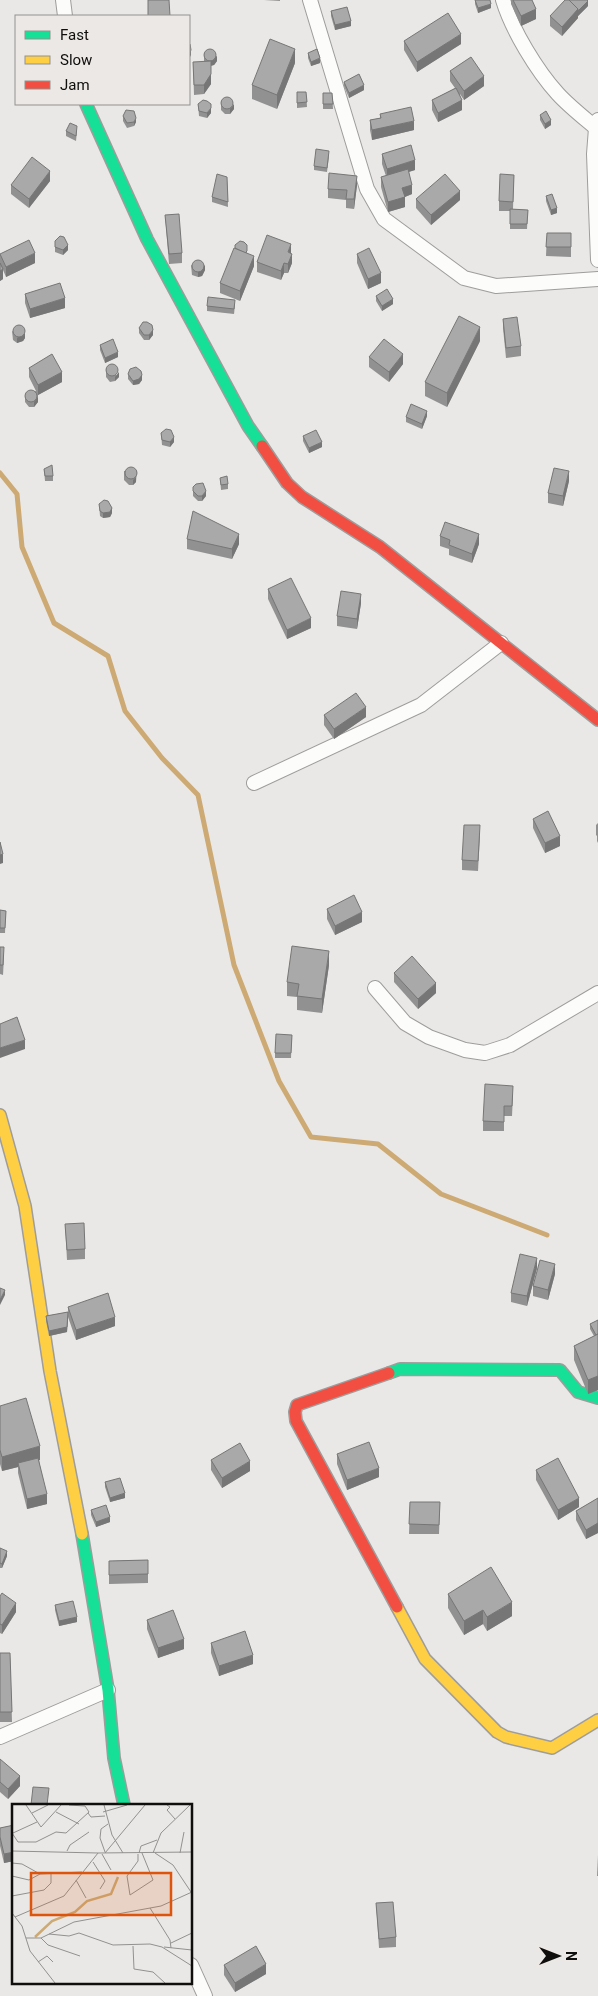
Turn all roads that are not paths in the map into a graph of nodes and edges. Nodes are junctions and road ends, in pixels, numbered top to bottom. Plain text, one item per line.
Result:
1 (63, 0) edge
2 (310, 0) edge
3 (503, 0) edge
4 (65, 15) edge
5 (86, 105) edge
6 (597, 124) edge
7 (598, 260) edge
8 (598, 280) edge
9 (501, 643) junction
10 (598, 720) edge
11 (254, 783) dead end
12 (375, 988) dead end
13 (598, 993) edge
14 (0, 1115) edge
15 (598, 1398) edge
16 (108, 1690) junction
17 (598, 1720) edge
18 (0, 1737) edge
19 (124, 1804) edge
20 (192, 1967) edge
21 (205, 1996) edge

1 - 4 street
2 - 8 street
3 - 6 street
5 - 9 street
6 - 7 street
9 - 10 street
9 - 11 street
12 - 13 street
14 - 16 street
15 - 17 street
16 - 18 street
16 - 19 street
20 - 21 street

